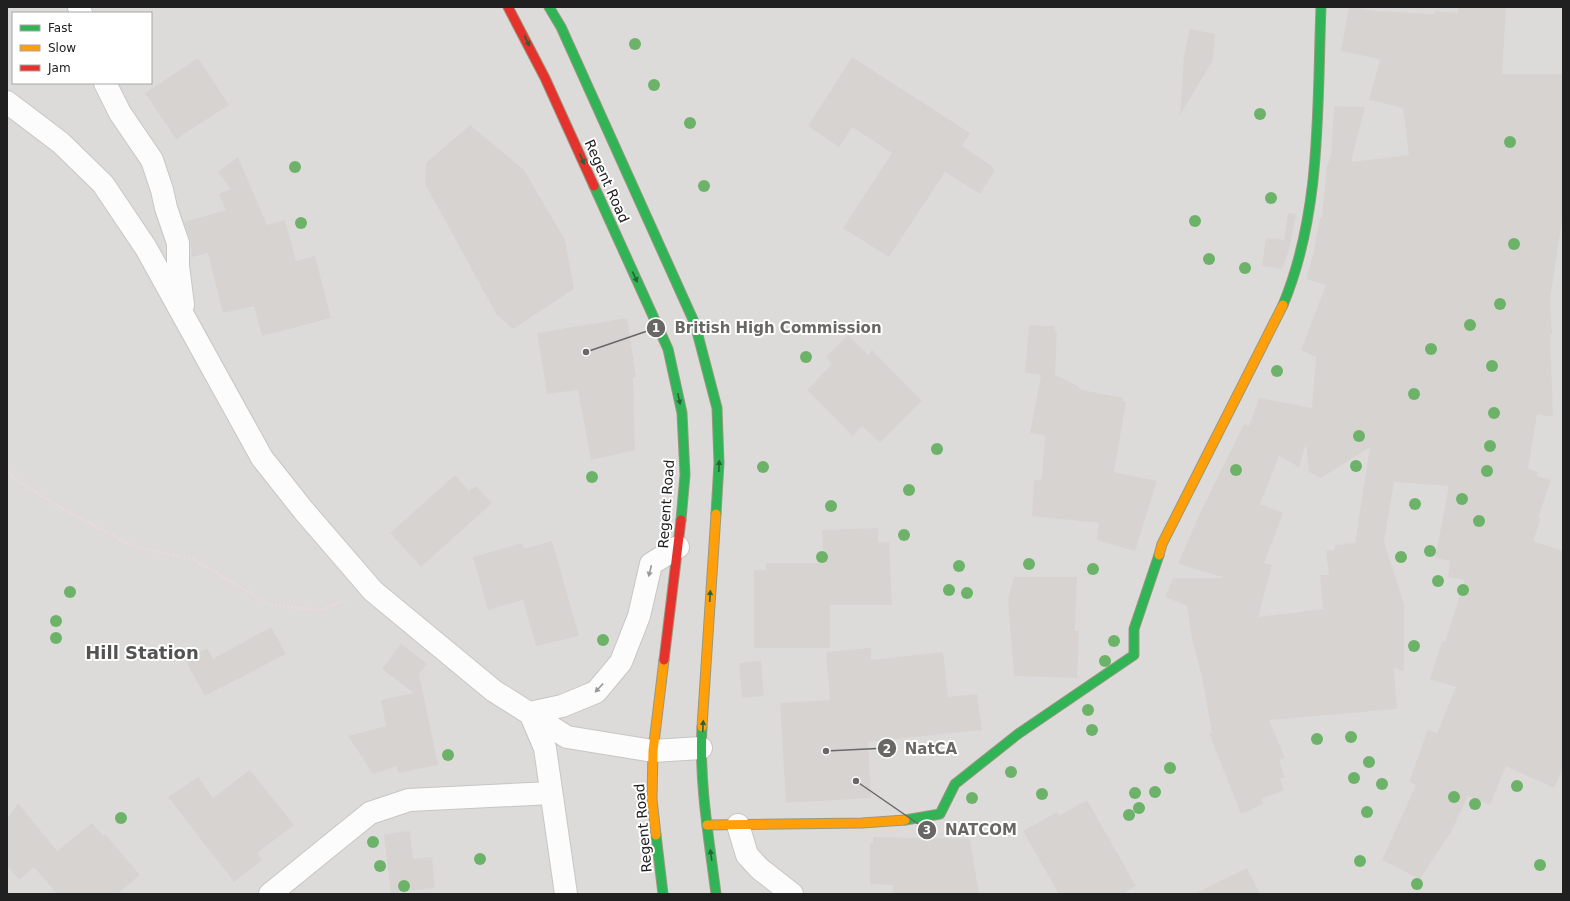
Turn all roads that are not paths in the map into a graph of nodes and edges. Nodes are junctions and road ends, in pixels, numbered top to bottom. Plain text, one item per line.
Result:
1 (508, 7) edge
2 (549, 7) edge
3 (1321, 7) edge
4 (106, 84) edge
5 (7, 102) edge
6 (184, 318) junction
7 (678, 546) junction
8 (530, 713) junction
9 (701, 748) junction
10 (653, 751) junction
11 (551, 792) junction
12 (707, 825) junction
13 (738, 825) junction
14 (270, 894) edge
15 (566, 894) edge
16 (663, 894) edge
17 (716, 894) edge
18 (792, 894) edge

1 -> 7 main road, Regent Road
9 -> 2 main road, Regent Road
3 - 13 main road
4 - 6 street
5 - 6 street
6 - 8 street
7 -> 8 street
7 - 10 main road, Regent Road
8 - 10 street
8 - 11 street
9 - 10 street
9 - 12 main road, Regent Road
10 - 16 main road, Regent Road
11 - 14 street
11 - 15 street
12 - 13 main road
17 -> 12 main road, Regent Road
13 - 18 street

